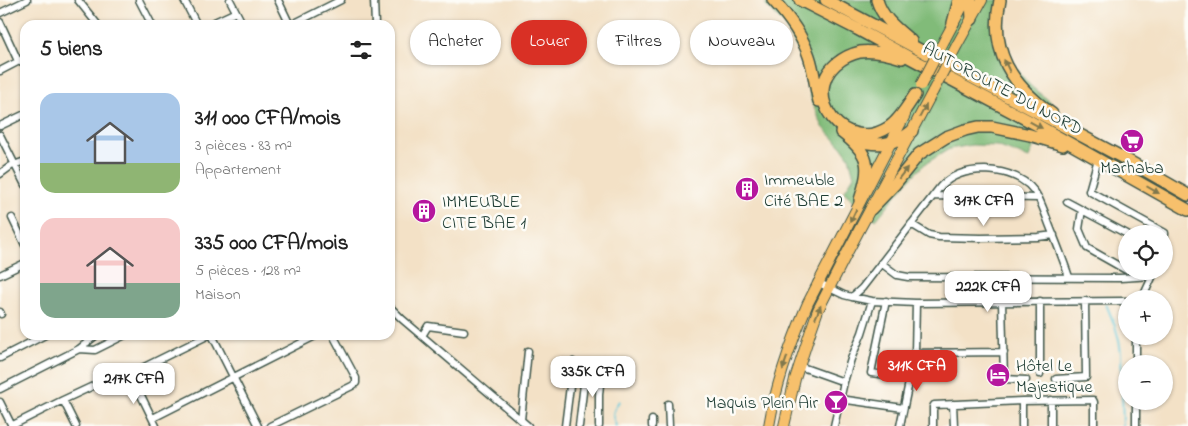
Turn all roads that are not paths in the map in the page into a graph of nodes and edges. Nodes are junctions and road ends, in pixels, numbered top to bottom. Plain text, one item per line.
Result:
1 (27, 0) edge
2 (78, 0) edge
3 (139, 0) edge
4 (184, 0) edge
5 (230, 0) edge
6 (278, 0) edge
7 (341, 0) edge
8 (374, 0) edge
9 (773, 0) edge
10 (800, 0) edge
11 (826, 0) edge
12 (877, 0) edge
13 (959, 0) edge
14 (966, 0) edge
15 (971, 0) edge
16 (982, 0) edge
17 (1000, 0) edge
18 (236, 12) junction
19 (0, 14) edge
20 (972, 19) junction
21 (93, 20) edge
22 (149, 20) edge
23 (194, 20) edge
24 (219, 20) edge
25 (240, 20) edge
26 (288, 20) edge
27 (300, 20) edge
28 (376, 20) edge
29 (0, 22) edge
30 (953, 23) junction
31 (930, 56) junction
32 (18, 61) joint
33 (916, 61) junction
34 (0, 71) edge
35 (918, 90) junction
36 (20, 116) edge
37 (0, 126) edge
38 (912, 131) junction
39 (0, 135) edge
40 (849, 139) junction
41 (890, 143) junction
42 (1095, 143) junction
43 (1080, 149) junction
44 (1098, 159) junction
45 (20, 163) edge
46 (15, 165) junction
47 (0, 174) edge
48 (20, 175) edge
49 (1188, 195) edge
50 (933, 196) junction
51 (1039, 198) junction
52 (860, 200) junction
53 (1068, 202) dead end
54 (871, 208) junction
55 (1082, 210) junction
56 (1188, 210) edge
57 (12, 218) dead end
58 (911, 224) junction
59 (1151, 225) edge
60 (1118, 229) edge
61 (20, 235) edge
62 (1054, 235) junction
63 (881, 263) junction
64 (20, 265) edge
65 (1118, 265) edge
66 (0, 275) edge
67 (1118, 277) edge
68 (1069, 278) junction
69 (817, 282) junction
70 (830, 288) junction
71 (852, 297) junction
72 (872, 301) junction
73 (1040, 301) junction
74 (1085, 301) junction
75 (1118, 301) edge
76 (886, 302) junction
77 (1002, 302) junction
78 (916, 303) junction
79 (395, 312) edge
80 (798, 326) junction
81 (810, 330) junction
82 (464, 331) dead end
83 (422, 336) junction
84 (35, 340) edge
85 (90, 340) edge
86 (115, 340) edge
87 (200, 340) edge
88 (213, 340) edge
89 (307, 340) edge
90 (336, 340) edge
91 (79, 349) junction
92 (528, 351) dead end
93 (1004, 352) junction
94 (915, 353) junction
95 (0, 358) edge
96 (573, 362) dead end
97 (799, 366) junction
98 (586, 367) dead end
99 (602, 374) dead end
100 (1040, 374) dead end
101 (233, 376) junction
102 (910, 378) junction
103 (1056, 378) dead end
104 (1026, 380) dead end
105 (844, 382) junction
106 (93, 386) dead end
107 (0, 389) edge
108 (840, 399) junction
109 (63, 400) junction
110 (1052, 400) junction
111 (1022, 401) junction
112 (0, 402) edge
113 (668, 404) dead end
114 (953, 404) junction
115 (903, 408) junction
116 (1136, 410) edge
117 (153, 418) junction
118 (521, 420) junction
119 (12, 426) edge
120 (76, 426) edge
121 (156, 426) edge
122 (258, 426) edge
123 (270, 426) edge
124 (528, 426) edge
125 (565, 426) edge
126 (579, 426) edge
127 (599, 426) edge
128 (669, 426) edge
129 (769, 426) edge
130 (784, 426) edge
131 (834, 426) edge
132 (900, 426) edge
133 (934, 426) edge
134 (954, 426) edge
135 (1022, 426) edge
136 (1051, 426) edge
137 (1094, 426) edge
138 (1136, 426) edge

1 - 19 street
2 - 21 street
3 - 22 street
4 - 23 street
5 - 18 street
6 - 26 street
7 - 27 street
8 - 28 street
9 - 40 highway
10 - 33 highway, AUTOROUTE DU NORD
11 - 31 highway, AUTOROUTE DU NORD
12 - 31 highway
13 - 30 highway
14 - 30 main road
15 - 20 highway
16 - 20 main road
42 -> 17 highway
18 - 24 street
18 - 25 street
38 -> 20 main road, bridge
29 - 32 street
30 - 35 main road, bridge
31 - 42 highway, AUTOROUTE DU NORD
32 - 34 street
33 - 35 highway
33 -> 43 highway, AUTOROUTE DU NORD
35 - 41 main road
36 - 37 street
38 - 41 highway
38 - 54 main road
39 - 46 street
40 - 41 highway
40 - 52 highway
41 - 52 main road
42 - 49 highway, AUTOROUTE DU NORD
43 - 44 highway, AUTOROUTE DU NORD
54 -> 43 highway
44 -> 56 highway, AUTOROUTE DU NORD
44 - 59 street
45 - 46 street
46 - 47 street
46 - 48 street
50 - 51 street
50 - 51 street
50 - 58 street
51 - 62 street
52 -> 69 main road
53 - 55 street
54 - 70 main road
55 - 60 street
55 - 65 street
57 - 61 street
58 - 62 street
58 - 63 street
62 - 68 street
63 - 68 street
63 - 71 street
64 - 66 street
67 - 68 street
69 - 70 street
69 - 80 main road
70 - 71 street
81 -> 70 main road
71 - 72 street
72 - 76 street
72 - 105 street
73 - 74 street
73 - 77 street
73 - 100 street
74 - 75 street
74 - 103 street
76 - 78 street
76 - 102 street
77 - 78 street
77 - 93 street
78 - 94 street
79 - 83 street
80 - 81 street
80 -> 129 main road
81 - 97 main road
82 - 83 street
83 - 118 street
84 - 95 street
85 - 91 street
86 - 91 street
87 - 117 street
88 - 101 street
89 - 101 street
90 - 123 street
91 - 107 street
92 - 118 street
93 - 94 street
93 - 104 street
94 - 102 street
96 - 125 street
97 - 105 street
97 - 130 main road
98 - 126 street
99 - 127 street
101 - 117 street
101 - 122 street
102 - 115 street
105 - 108 street
106 - 109 street
108 - 115 street
108 - 131 street
109 - 119 street
109 - 120 street
110 - 111 street
110 - 136 street
110 - 137 street
111 - 114 street
111 - 135 street
112 - 119 street
113 - 128 street
114 - 133 street
114 - 134 street
115 - 132 street
116 - 138 street
117 - 121 street
118 - 124 street

